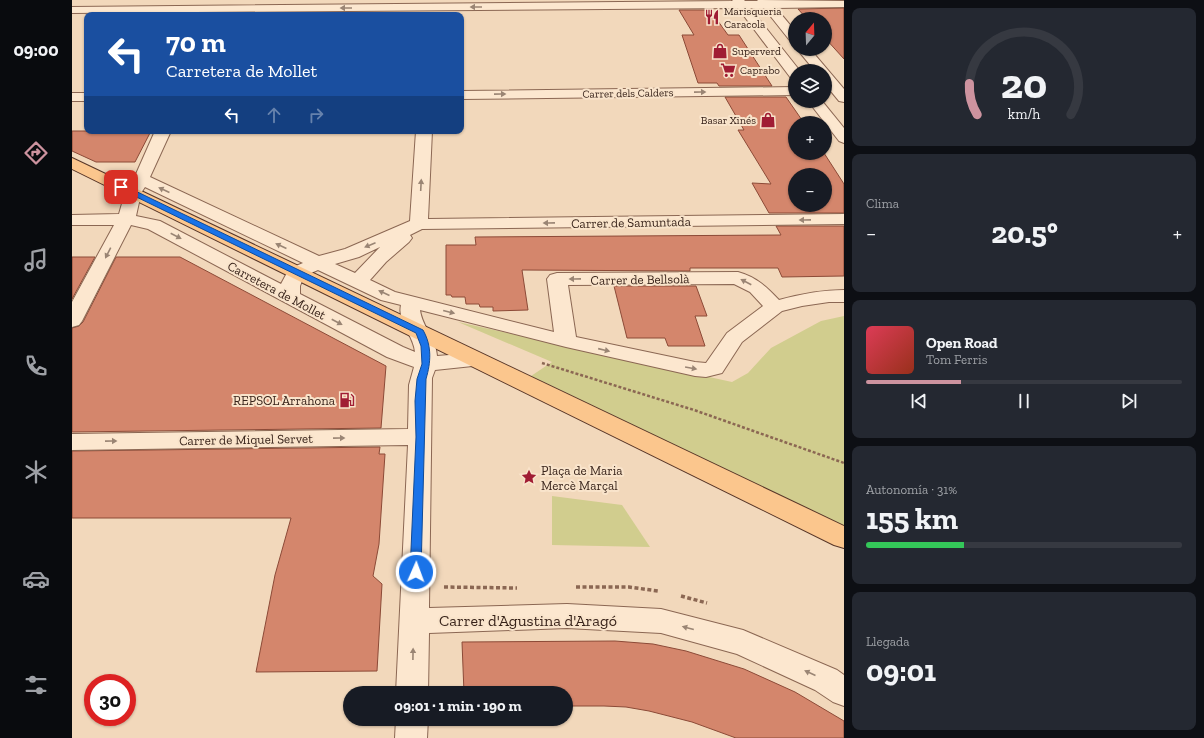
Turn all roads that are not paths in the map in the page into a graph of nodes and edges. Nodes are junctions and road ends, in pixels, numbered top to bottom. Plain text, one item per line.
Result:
1 (740, 3) edge
2 (765, 3) edge
3 (844, 4) edge
4 (426, 7) edge
5 (228, 8) edge
6 (72, 10) edge
7 (788, 31) edge
8 (809, 56) edge
9 (816, 64) edge
10 (788, 65) edge
11 (788, 91) edge
12 (464, 94) edge
13 (72, 97) edge
14 (84, 97) edge
15 (820, 108) edge
16 (162, 134) edge
17 (424, 134) edge
18 (844, 138) edge
19 (72, 163) edge
20 (137, 186) junction
21 (126, 218) junction
22 (844, 219) edge
23 (72, 220) edge
24 (419, 224) junction
25 (317, 262) junction
26 (296, 273) junction
27 (358, 281) junction
28 (844, 296) edge
29 (290, 297) junction
30 (411, 303) junction
31 (775, 307) junction
32 (72, 321) edge
33 (420, 332) junction
34 (566, 341) junction
35 (474, 360) junction
36 (426, 364) junction
37 (420, 437) junction
38 (72, 442) edge
39 (844, 538) edge
40 (414, 621) junction
41 (412, 686) edge
42 (844, 692) edge
43 (412, 726) edge
44 (412, 738) edge

1 - 2 street
1 -> 4 street
1 - 10 street
2 - 3 street
2 - 7 street
4 -> 5 street
5 - 6 street
8 - 9 street
12 -> 11 street, Carrer dels Calders
13 - 14 street
15 - 18 street
16 - 20 street
24 -> 17 street
19 - 20 main road, Carretera de Mollet
20 - 21 street
25 -> 20 street, Carretera de Mollet
20 - 26 main road, Carretera de Mollet
21 - 23 street
21 -> 29 street, Carretera de Mollet
21 -> 32 street
22 -> 24 street, Carrer de Samuntada
24 -> 25 street, Carrer de Samuntada
24 - 27 street
25 - 26 street, Carrer de Samuntada
25 - 27 street, Carretera de Mollet
26 - 29 street
26 - 33 main road, Carretera de Mollet
30 -> 27 street, Carretera de Mollet
28 - 31 street
29 -> 36 street, Carretera de Mollet
30 - 33 street
30 -> 34 street
34 -> 31 street
31 -> 34 street, Carrer de Bellsolà
33 - 35 main road, Carretera de Mollet
33 - 36 street
35 - 36 street
35 - 39 main road, Carretera de Mollet
36 - 37 street
38 -> 37 street, Carrer de Miquel Servet
37 - 40 street
41 -> 40 street
42 -> 40 street, Carrer d'Agustina d'Aragó
43 - 44 street

